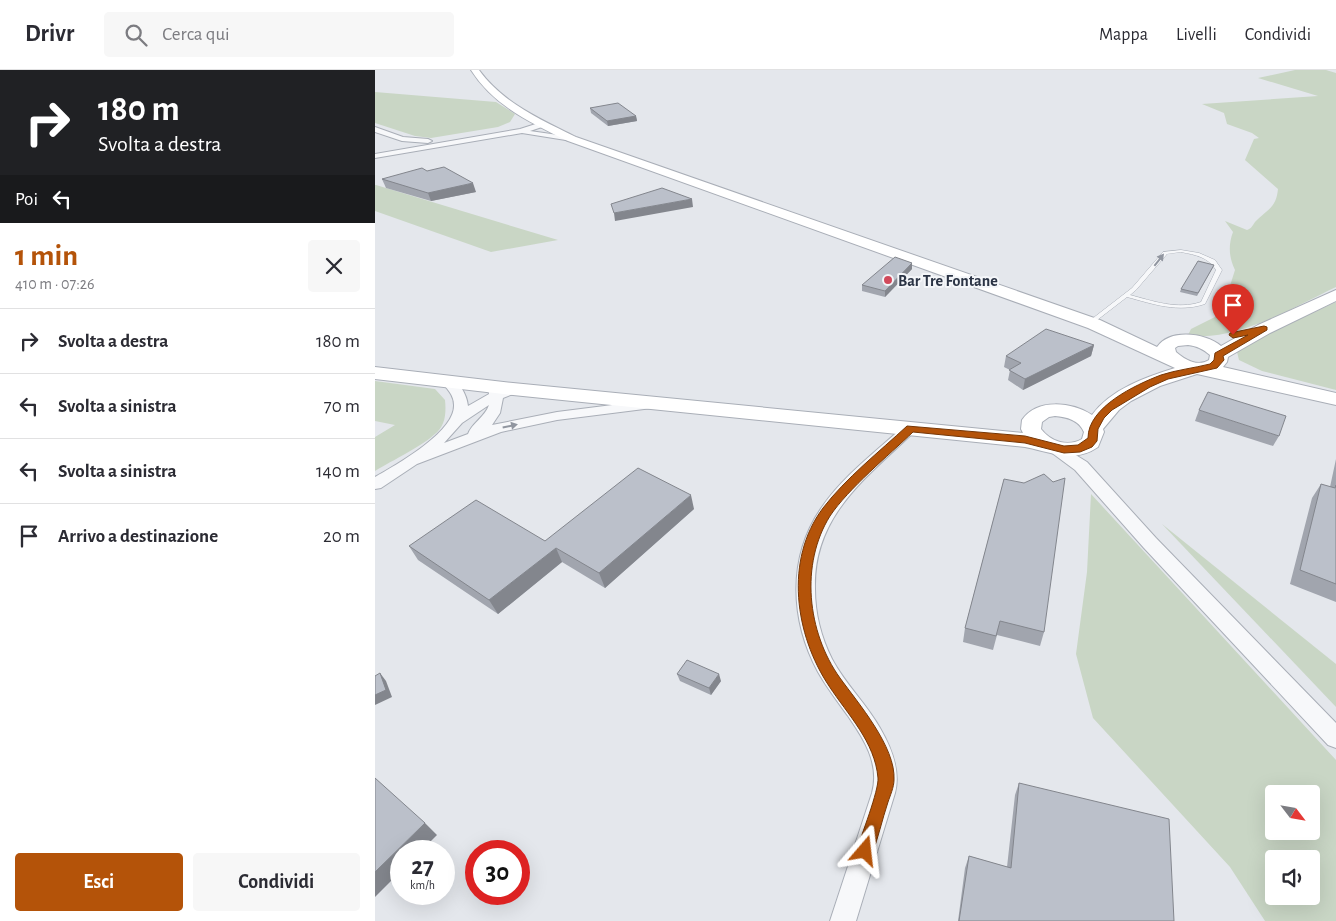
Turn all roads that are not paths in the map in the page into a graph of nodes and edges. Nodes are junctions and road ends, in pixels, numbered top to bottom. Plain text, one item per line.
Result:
1 (475, 70) edge
2 (518, 119) junction
3 (542, 124) junction
4 (375, 129) edge
5 (504, 132) junction
6 (376, 138) edge
7 (402, 139) junction
8 (572, 139) junction
9 (451, 141) junction
10 (415, 146) junction
11 (376, 154) edge
12 (1336, 295) edge
13 (1126, 296) junction
14 (1092, 323) junction
15 (1264, 329) junction
16 (1197, 341) junction
17 (1169, 350) junction
18 (1219, 356) junction
19 (1200, 368) junction
20 (375, 373) edge
21 (448, 381) junction
22 (1297, 389) junction
23 (502, 390) junction
24 (1336, 399) edge
25 (657, 404) junction
26 (1067, 412) junction
27 (456, 420) junction
28 (1032, 420) junction
29 (910, 428) junction
30 (1093, 429) junction
31 (963, 434) junction
32 (469, 438) junction
33 (1049, 445) junction
34 (415, 460) junction
35 (375, 484) edge
36 (1336, 738) edge
37 (843, 921) edge

1 - 2 street
2 - 3 street
2 - 5 street
3 - 5 street
3 - 8 street
4 - 7 street
5 - 8 street
5 - 9 street
6 - 10 street
7 - 9 street
7 - 10 street
8 - 14 street
9 - 10 street
9 - 11 street
10 - 11 street
12 - 15 street
13 -> 13 lane
13 - 14 lane
14 - 17 street
15 - 16 street
15 - 18 street
16 - 17 street
16 - 18 street
17 - 19 street
17 - 26 street
18 - 19 street
18 - 22 street
19 - 22 street
19 - 30 street
20 - 21 street
21 - 23 street
21 - 27 street
22 - 24 street
23 - 25 street
23 - 27 street
23 - 32 street
25 - 29 street
32 -> 25 street
26 - 28 street
26 - 30 street
27 - 34 street
28 - 31 street
28 - 33 street
29 - 31 street
29 - 37 street
30 - 33 street
31 - 33 street
32 - 34 street
33 - 36 street
34 - 35 street

